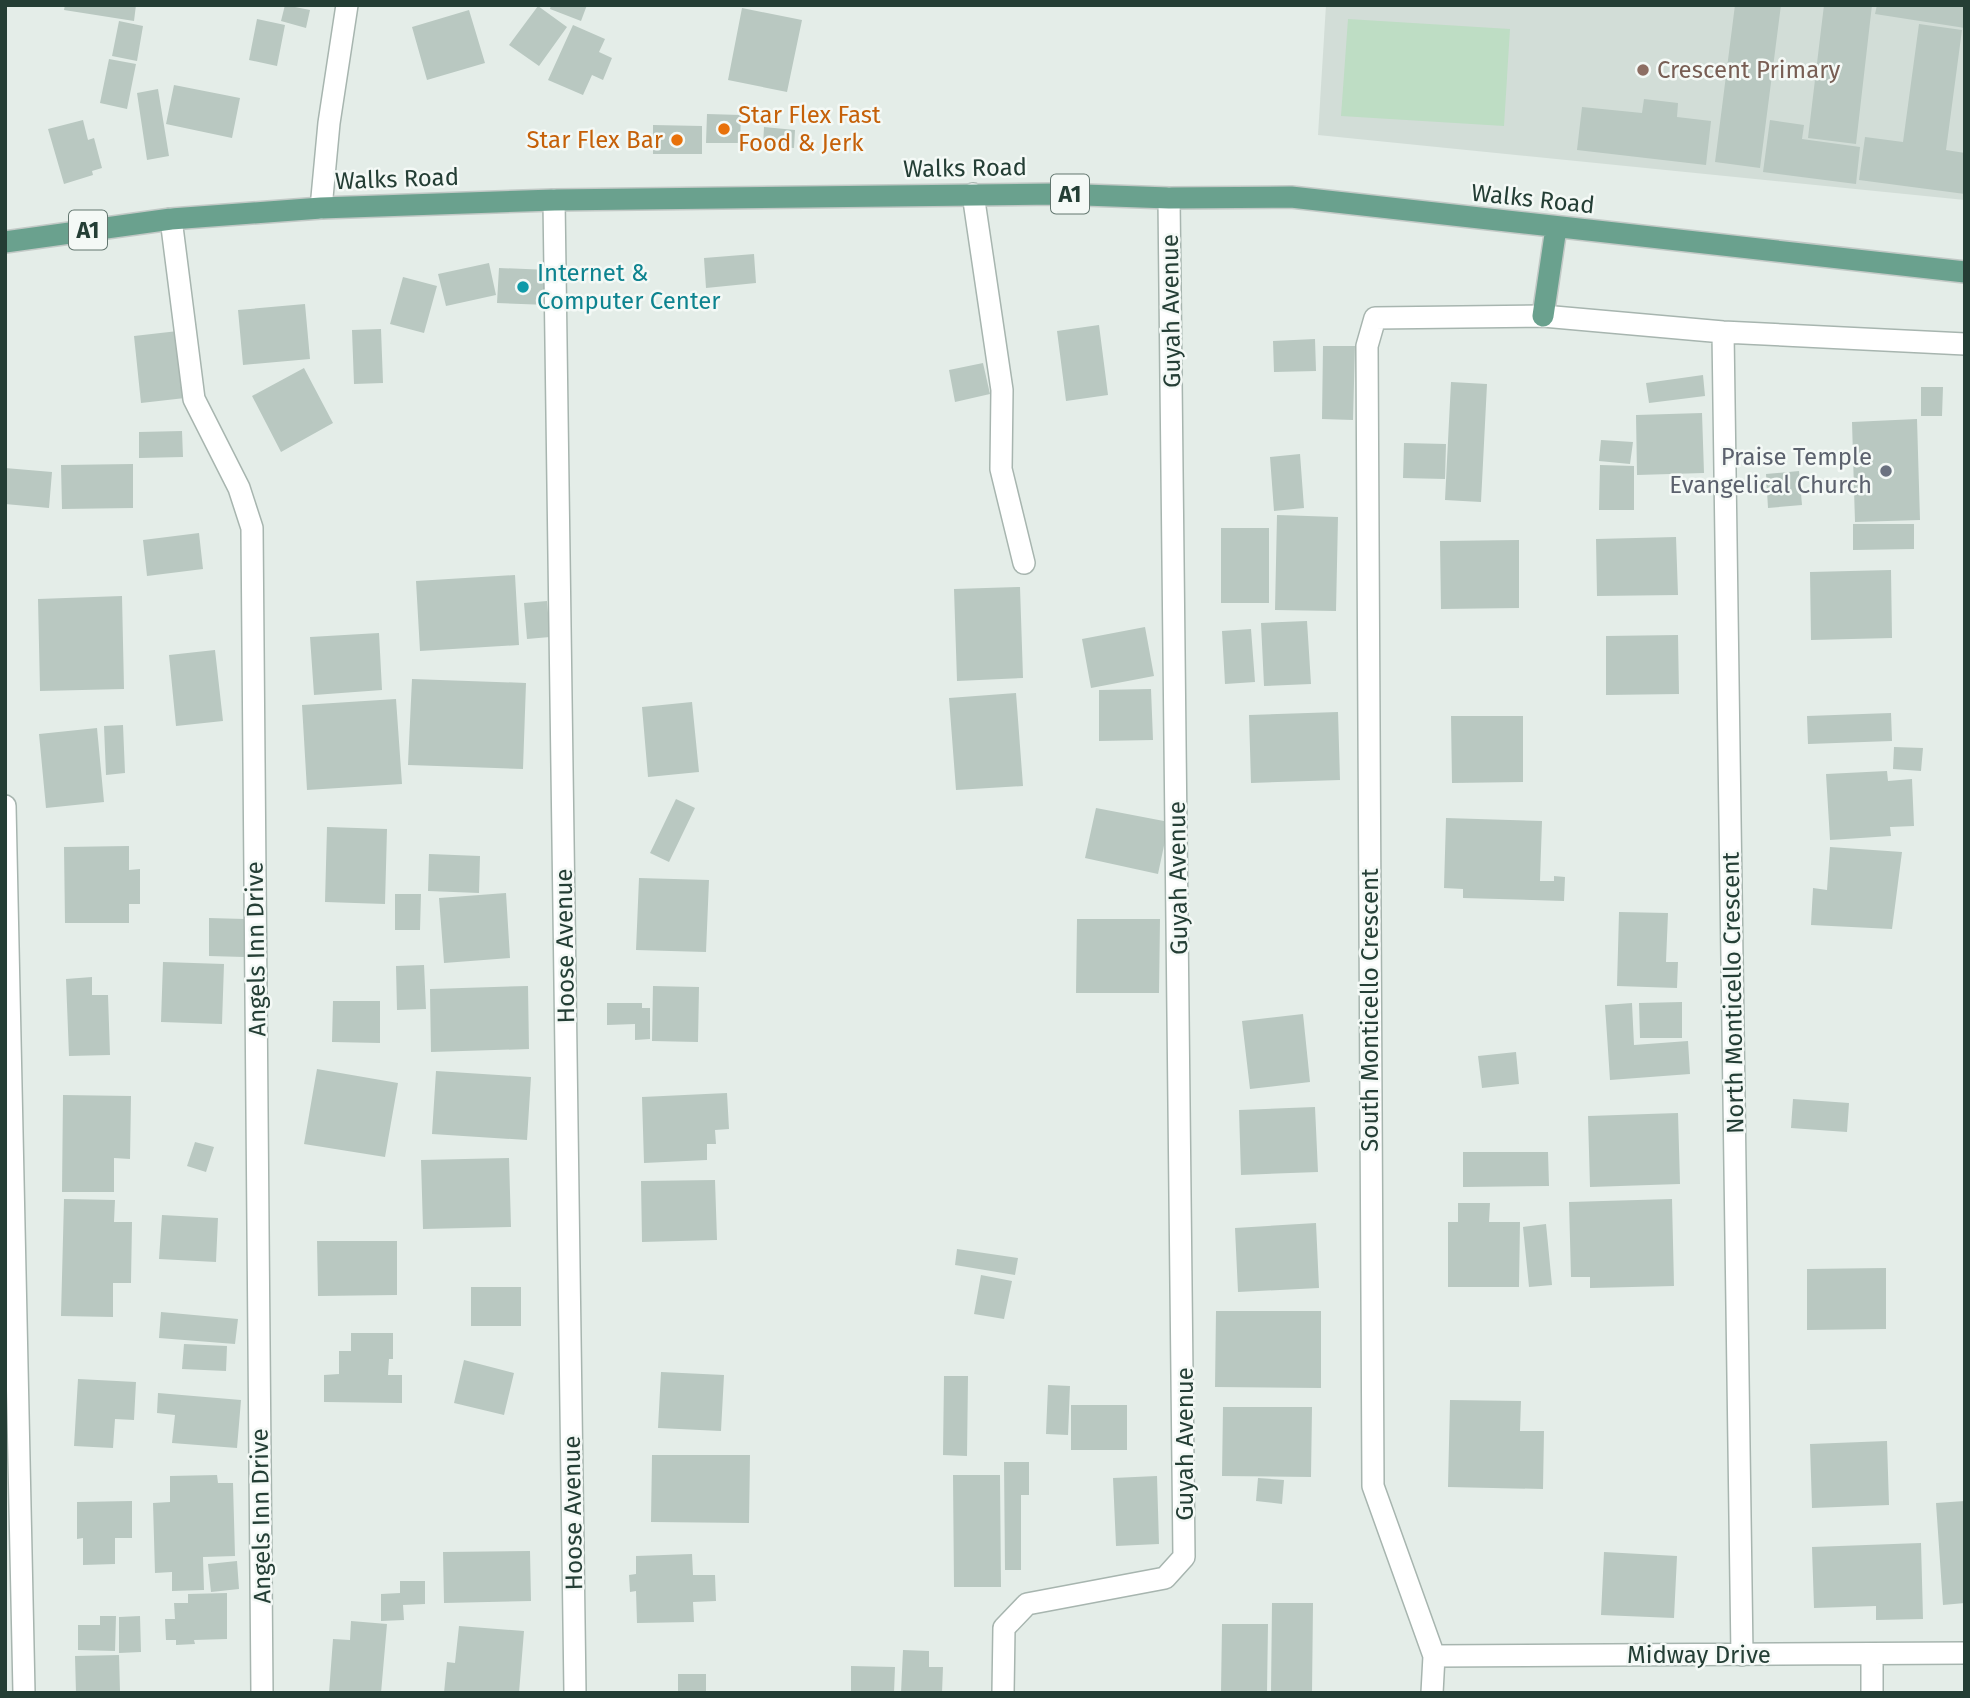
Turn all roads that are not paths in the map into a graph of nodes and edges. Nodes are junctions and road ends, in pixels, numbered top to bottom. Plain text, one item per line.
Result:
1 (347, 5) edge
2 (973, 194) junction
3 (1169, 198) junction
4 (554, 200) junction
5 (321, 208) junction
6 (171, 219) junction
7 (1556, 228) junction
8 (5, 242) edge
9 (1965, 272) edge
10 (1543, 316) junction
11 (1723, 332) junction
12 (1965, 344) edge
13 (1024, 563) dead end
14 (5, 806) edge
15 (1965, 1653) edge
16 (1742, 1655) junction
17 (1872, 1655) junction
18 (1434, 1656) junction
19 (24, 1693) edge
20 (262, 1693) edge
21 (575, 1693) edge
22 (1003, 1693) edge
23 (1432, 1693) edge
24 (1872, 1693) edge

1 - 5 street
2 - 3 main road, Walks Road / A1
2 - 4 main road, Walks Road / A1
2 - 13 street
3 - 7 main road, Walks Road / A1
3 - 22 street, Guyah Avenue
4 - 5 main road, Walks Road / A1
4 - 21 street, Hoose Avenue
5 - 6 main road, Walks Road / A1
6 - 8 main road, Walks Road / A1
6 - 20 street, Angels Inn Drive
7 - 9 main road, Walks Road / A1
7 - 10 main road
10 - 11 street
10 - 18 street, South Monticello Crescent
11 - 12 street
11 - 16 street, North Monticello Crescent
14 - 19 street
15 - 17 street, Midway Drive
16 - 17 street, Midway Drive
16 - 18 street, Midway Drive
17 - 24 street
18 - 23 street, South Monticello Crescent

